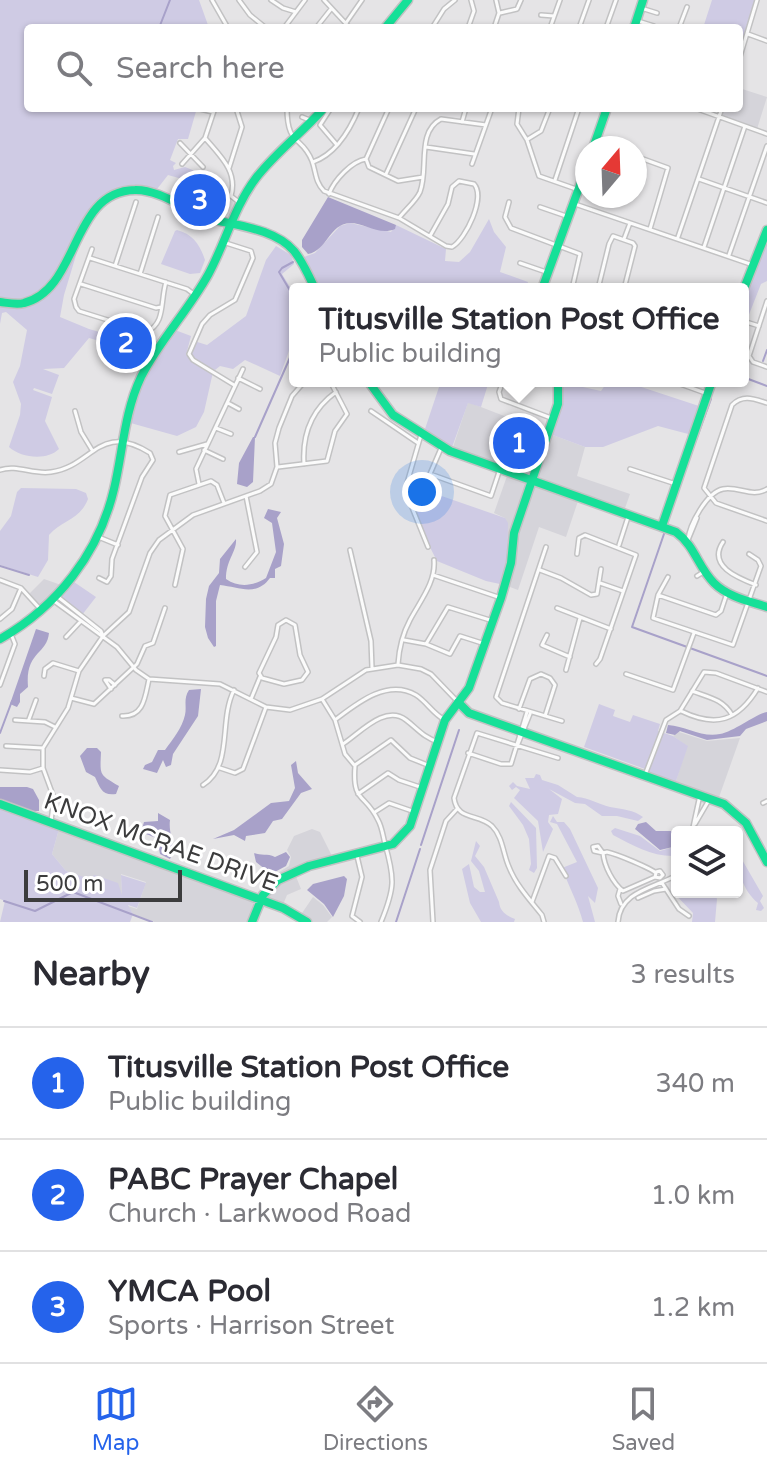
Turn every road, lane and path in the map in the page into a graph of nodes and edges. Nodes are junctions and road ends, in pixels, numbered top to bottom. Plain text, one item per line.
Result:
1 (212, 0) edge
2 (239, 0) edge
3 (271, 0) edge
4 (305, 0) edge
5 (324, 0) edge
6 (408, 0) edge
7 (455, 0) edge
8 (471, 0) edge
9 (496, 0) edge
10 (521, 0) edge
11 (560, 0) edge
12 (589, 0) edge
13 (616, 0) edge
14 (757, 0) edge
15 (360, 1) edge
16 (642, 4) edge
17 (687, 7) dead end
18 (331, 9) junction
19 (296, 12) junction
20 (499, 13) junction
21 (657, 13) dead end
22 (541, 15) dead end
23 (554, 16) junction
24 (226, 24) edge
25 (261, 24) edge
26 (287, 24) edge
27 (319, 24) edge
28 (345, 24) joint
29 (388, 24) edge
30 (435, 24) edge
31 (469, 24) edge
32 (495, 24) edge
33 (551, 24) edge
34 (580, 24) edge
35 (607, 24) edge
36 (635, 24) edge
37 (681, 24) edge
38 (746, 34) junction
39 (767, 41) edge
40 (743, 45) edge
41 (213, 112) edge
42 (237, 112) edge
43 (287, 112) edge
44 (320, 112) edge
45 (328, 112) edge
46 (357, 112) edge
47 (387, 112) edge
48 (414, 112) edge
49 (465, 112) edge
50 (491, 112) edge
51 (518, 112) edge
52 (548, 112) edge
53 (578, 112) edge
54 (606, 112) edge
55 (706, 112) edge
56 (721, 112) edge
57 (302, 117) dead end
58 (719, 117) junction
59 (312, 121) junction
60 (462, 122) junction
61 (486, 125) junction
62 (745, 126) junction
63 (767, 134) edge
64 (597, 136) edge
65 (205, 138) junction
66 (295, 140) junction
67 (527, 140) junction
68 (180, 143) dead end
69 (337, 145) junction
70 (767, 146) edge
71 (426, 147) junction
72 (476, 154) junction
73 (191, 155) junction
74 (366, 159) junction
75 (647, 160) edge
76 (313, 162) junction
77 (182, 164) dead end
78 (472, 164) dead end
79 (203, 167) dead end
80 (229, 168) junction
81 (386, 175) junction
82 (423, 177) junction
83 (698, 179) junction
84 (554, 181) junction
85 (724, 187) junction
86 (575, 189) edge
87 (329, 194) junction
88 (750, 196) junction
89 (136, 202) dead end
90 (509, 202) dead end
91 (240, 203) junction
92 (767, 203) edge
93 (574, 204) joint
94 (540, 207) dead end
95 (158, 217) dead end
96 (569, 217) junction
97 (399, 218) junction
98 (230, 222) junction
99 (630, 222) junction
100 (650, 229) junction
101 (767, 230) edge
102 (430, 236) junction
103 (678, 238) junction
104 (624, 239) junction
105 (222, 242) junction
106 (558, 245) junction
107 (704, 247) junction
108 (92, 249) dead end
109 (729, 256) junction
110 (90, 258) junction
111 (520, 263) dead end
112 (753, 265) junction
113 (115, 266) junction
114 (549, 273) junction
115 (140, 274) junction
116 (166, 282) junction
117 (80, 283) junction
118 (311, 283) edge
119 (545, 283) edge
120 (574, 283) edge
121 (600, 283) edge
122 (626, 283) edge
123 (746, 283) edge
124 (194, 296) junction
125 (767, 301) edge
126 (0, 302) edge
127 (161, 307) junction
128 (749, 323) edge
129 (759, 326) junction
130 (767, 367) edge
131 (243, 369) dead end
132 (238, 378) junction
133 (234, 385) junction
134 (300, 387) edge
135 (333, 387) edge
136 (372, 387) edge
137 (501, 387) edge
138 (558, 387) edge
139 (689, 387) edge
140 (710, 387) edge
141 (260, 389) dead end
142 (336, 392) junction
143 (708, 394) junction
144 (227, 403) junction
145 (767, 403) edge
146 (239, 409) dead end
147 (75, 411) dead end
148 (371, 411) dead end
149 (554, 419) junction
150 (215, 427) junction
151 (231, 434) dead end
152 (420, 438) junction
153 (120, 443) junction
154 (207, 444) junction
155 (440, 449) junction
156 (92, 450) junction
157 (204, 450) junction
158 (179, 452) dead end
159 (223, 459) dead end
160 (304, 464) junction
161 (277, 467) junction
162 (500, 469) junction
163 (630, 469) dead end
164 (0, 470) edge
165 (533, 481) junction
166 (199, 484) junction
167 (676, 484) junction
168 (767, 489) edge
169 (246, 496) junction
170 (710, 499) junction
171 (224, 503) junction
172 (629, 514) junction
173 (767, 521) edge
174 (662, 526) junction
175 (173, 528) junction
176 (96, 536) junction
177 (688, 540) junction
178 (723, 542) dead end
179 (118, 545) junction
180 (619, 546) junction
181 (428, 547) dead end
182 (546, 547) dead end
183 (350, 550) dead end
184 (577, 554) dead end
185 (749, 554) dead end
186 (434, 560) dead end
187 (245, 567) dead end
188 (601, 569) dead end
189 (540, 570) junction
190 (432, 575) junction
191 (668, 577) dead end
192 (99, 578) dead end
193 (0, 580) edge
194 (600, 583) junction
195 (175, 585) dead end
196 (756, 585) junction
197 (21, 588) junction
198 (624, 591) junction
199 (727, 593) junction
200 (658, 595) junction
201 (501, 598) junction
202 (55, 599) junction
203 (750, 601) junction
204 (767, 607) edge
205 (165, 608) dead end
206 (557, 608) dead end
207 (42, 611) junction
208 (1, 618) edge
209 (580, 618) junction
210 (82, 620) junction
211 (493, 621) junction
212 (611, 629) junction
213 (694, 633) junction
214 (11, 634) junction
215 (547, 635) dead end
216 (103, 636) junction
217 (66, 637) dead end
218 (0, 639) edge
219 (402, 640) junction
220 (426, 644) junction
221 (485, 644) junction
222 (570, 657) junction
223 (596, 664) dead end
224 (398, 665) junction
225 (133, 667) junction
226 (372, 668) junction
227 (566, 670) dead end
228 (79, 671) junction
229 (626, 674) dead end
230 (2, 675) edge
231 (44, 676) dead end
232 (260, 677) junction
233 (149, 679) junction
234 (0, 685) edge
235 (758, 688) junction
236 (234, 690) junction
237 (692, 691) junction
238 (767, 692) edge
239 (71, 698) junction
240 (322, 699) junction
241 (36, 700) dead end
242 (250, 700) junction
243 (458, 702) junction
244 (266, 707) junction
245 (519, 709) junction
246 (680, 711) junction
247 (528, 712) junction
248 (732, 715) junction
249 (122, 716) dead end
250 (544, 718) junction
251 (29, 719) junction
252 (15, 720) dead end
253 (335, 720) junction
254 (445, 720) junction
255 (562, 721) dead end
256 (55, 727) junction
257 (521, 730) junction
258 (438, 742) junction
259 (518, 744) junction
260 (343, 745) junction
261 (6, 746) dead end
262 (43, 748) junction
263 (468, 753) junction
264 (558, 758) dead end
265 (355, 766) junction
266 (430, 766) junction
267 (43, 768) junction
268 (220, 768) junction
269 (0, 770) edge
270 (645, 775) junction
271 (203, 785) dead end
272 (423, 788) junction
273 (358, 795) junction
274 (700, 795) junction
275 (709, 798) junction
276 (0, 804) edge
277 (457, 809) junction
278 (415, 812) junction
279 (374, 814) junction
280 (51, 822) junction
281 (694, 826) edge
282 (695, 826) edge
283 (385, 846) junction
284 (356, 853) junction
285 (767, 862) edge
286 (566, 876) dead end
287 (671, 878) edge
288 (663, 882) junction
289 (666, 889) junction
290 (622, 891) junction
291 (638, 898) dead end
292 (261, 900) junction
293 (625, 901) junction
294 (532, 902) junction
295 (689, 916) dead end
296 (357, 921) edge
297 (252, 922) edge
298 (307, 922) edge
299 (381, 922) edge
300 (431, 922) edge
301 (544, 922) edge
302 (618, 922) edge

1 - 24 street
2 - 25 street
3 - 19 street
4 - 19 street
5 - 18 street
6 - 29 street
7 - 30 street
8 - 31 street
9 - 20 street
10 - 20 street
11 - 23 street
12 - 34 street
13 - 35 street
14 - 38 street
15 - 28 street
16 - 21 street
16 - 36 street
17 - 37 street
18 - 27 street
18 - 28 street
19 - 26 street
20 - 32 street
22 - 23 street
23 - 33 street
38 - 39 street
38 - 40 street
41 - 65 street
42 - 80 street
43 - 66 street
44 - 59 street
45 - 69 street
46 - 69 street
47 - 74 street
48 - 81 street
49 - 60 street
50 - 61 street
51 - 67 street
52 - 67 street
53 - 84 street
54 - 64 street
55 - 58 street
56 - 58 street
57 - 59 street
58 - 62 street
58 - 83 street
59 - 66 street
60 - 61 street
60 - 71 street
61 - 72 street
62 - 63 street
62 - 85 street
65 - 73 street
65 - 80 street
66 - 76 street
66 - 91 street
67 - 84 street
68 - 73 street
69 - 76 street
70 - 88 street
71 - 72 street
71 - 82 street
72 - 78 street
73 - 77 street
73 - 79 street
74 - 81 street
74 - 87 street
75 - 100 street
76 - 87 street
80 - 91 street
81 - 82 street
82 - 97 street
83 - 85 street
83 - 103 street
84 - 86 street
85 - 88 street
85 - 107 street
87 - 97 street
88 - 92 street
88 - 109 street
89 - 113 street
90 - 106 street
91 - 98 street
93 - 96 street
93 - 99 street
94 - 96 street
95 - 115 street
96 - 106 street
97 - 102 street
98 - 105 street
98 - 118 street
98 - 126 street
99 - 100 street
99 - 104 street
100 - 103 street
101 - 112 street
102 - 102 street
103 - 107 street
104 - 121 street
104 - 122 street
105 - 124 street
105 - 133 street
106 - 114 street
106 - 120 street
107 - 109 street
108 - 110 street
109 - 112 street
110 - 113 street
110 - 117 street
111 - 114 street
112 - 123 street
113 - 115 street
114 - 119 street
115 - 116 street
116 - 124 street
116 - 127 street
117 - 127 street
117 - 127 street
124 - 153 street
125 - 129 street
128 - 129 street
129 - 130 street
131 - 132 street
132 - 133 street
132 - 141 street
133 - 144 street
134 - 161 street
135 - 142 street
136 - 152 street
137 - 149 street
138 - 149 street
139 - 143 street
140 - 143 street
142 - 160 street
142 - 160 street
143 - 167 street
144 - 146 street
144 - 150 street
145 - 170 street
147 - 156 street
148 - 152 street
149 - 165 street
150 - 151 street
150 - 154 street
152 - 155 street
152 - 181 street
153 - 156 street
153 - 176 street
153 - 179 street
154 - 157 street
154 - 158 street
155 - 162 street
155 - 162 street
156 - 164 street
157 - 159 street
157 - 166 street
160 - 161 street
161 - 169 street
162 - 165 street
163 - 167 street
165 - 172 street
165 - 201 street
166 - 171 street
166 - 175 street
167 - 174 street
168 - 170 street
169 - 171 street
169 - 187 street
170 - 173 street
170 - 177 street
171 - 175 street
172 - 174 street
172 - 180 street
174 - 177 street
175 - 195 street
175 - 216 street
176 - 179 street
176 - 202 street
177 - 199 street
178 - 196 street
179 - 192 street
180 - 184 street
180 - 198 street
182 - 189 street
183 - 226 street
185 - 196 street
186 - 190 street
188 - 194 street
189 - 194 street
189 - 245 street
190 - 201 street
190 - 219 street
191 - 200 street
193 - 197 street
194 - 198 street
196 - 203 street
197 - 207 street
197 - 208 street
198 - 212 street
199 - 200 street
199 - 203 street
200 - 213 street
201 - 211 street
202 - 207 street
202 - 210 street
203 - 204 street
203 - 213 street
205 - 225 street
206 - 209 street
207 - 214 street
209 - 212 street
209 - 222 street
210 - 216 street
210 - 217 street
211 - 220 street
211 - 221 street
212 - 223 street
213 - 229 street
214 - 218 street
214 - 230 street
215 - 222 street
216 - 225 street
216 - 228 street
219 - 220 street
219 - 224 street
220 - 221 street
221 - 243 street
222 - 227 street
224 - 226 street
224 - 243 street
225 - 233 street
225 - 239 street
226 - 240 street
228 - 231 street
228 - 239 street
230 - 234 street
232 - 232 street
232 - 242 street
233 - 236 street
233 - 249 street
235 - 237 street
235 - 238 street
235 - 248 street
236 - 242 street
236 - 268 street
237 - 246 street
237 - 248 street
239 - 256 street
240 - 244 street
240 - 253 street
241 - 251 street
242 - 244 street
243 - 254 street
243 - 257 street
244 - 268 street
245 - 247 street
245 - 250 street
246 - 248 street
246 - 270 street
247 - 250 street
247 - 257 street
250 - 255 street
251 - 252 street
251 - 256 street
253 - 254 street
253 - 260 street
254 - 258 street
256 - 262 street
257 - 259 street
257 - 270 street
258 - 260 street
258 - 266 street
259 - 263 street
259 - 263 street
259 - 264 street
260 - 265 street
261 - 262 street
262 - 267 street
263 - 277 street
265 - 266 street
265 - 273 street
266 - 272 street
267 - 269 street
267 - 280 street
268 - 271 street
270 - 274 street
272 - 273 street
272 - 278 street
273 - 279 street
274 - 275 street
274 - 281 street
275 - 282 street
275 - 285 street
276 - 280 street, KNOX MCRAE DRIVE
277 - 294 street
277 - 300 street
278 - 279 street
278 - 283 street
279 - 283 street
280 - 292 street, KNOX MCRAE DRIVE
283 - 284 street
283 - 299 street
284 - 292 street
284 - 296 street
286 - 294 street
287 - 288 street
288 - 289 street
288 - 293 street
289 - 291 street
289 - 295 street
290 - 290 street
290 - 293 street
290 - 293 street
292 - 297 street
292 - 298 street, KNOX MCRAE DRIVE
293 - 302 street
294 - 301 street

